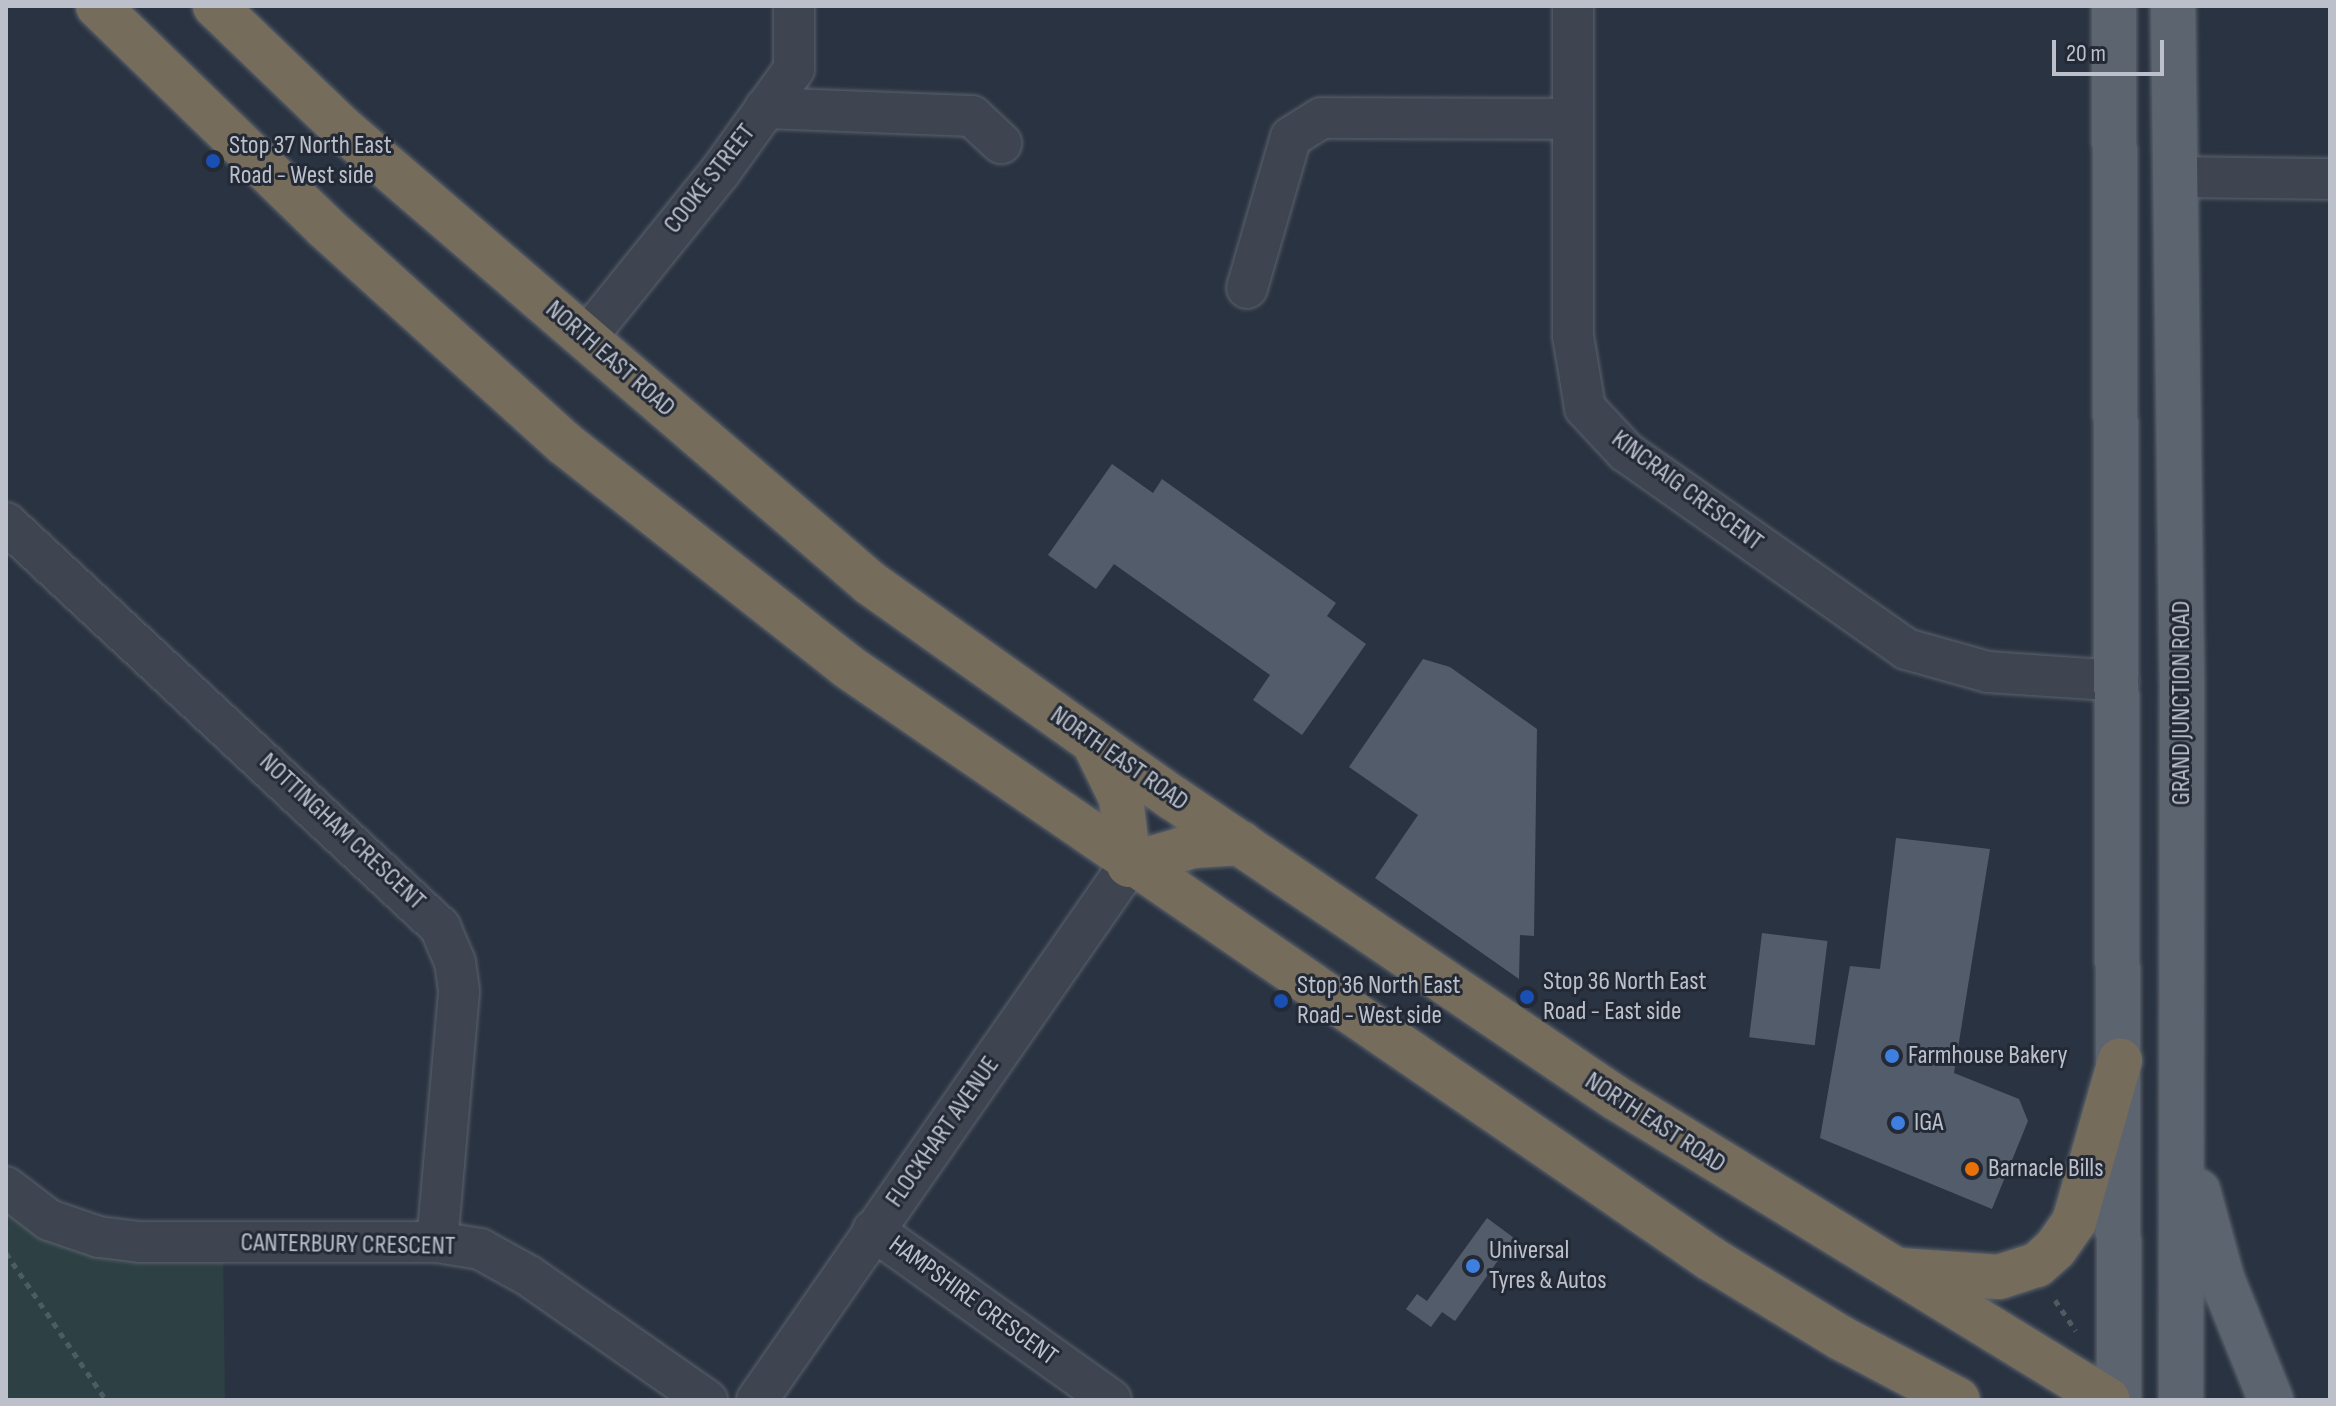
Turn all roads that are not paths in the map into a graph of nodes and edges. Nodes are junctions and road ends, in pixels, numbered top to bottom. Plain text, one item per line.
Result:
1 (98, 6) edge
2 (215, 6) edge
3 (794, 6) edge
4 (1573, 6) edge
5 (2114, 6) edge
6 (2173, 6) edge
7 (765, 108) junction
8 (1573, 119) junction
9 (1001, 143) dead end
10 (2114, 176) junction
11 (2175, 177) junction
12 (2330, 179) edge
13 (1247, 288) dead end
14 (586, 338) junction
15 (6, 523) edge
16 (2119, 681) junction
17 (2182, 681) junction
18 (1094, 743) junction
19 (1241, 843) junction
20 (1129, 865) junction
21 (2120, 1060) junction
22 (2184, 1138) junction
23 (6, 1187) edge
24 (873, 1230) junction
25 (437, 1242) junction
26 (1888, 1269) junction
27 (1949, 1396) edge
28 (707, 1400) edge
29 (757, 1400) edge
30 (1111, 1400) edge
31 (2108, 1400) edge
32 (2119, 1400) edge
33 (2181, 1400) edge
34 (2271, 1400) edge

1 - 20 highway
2 - 14 highway, NORTH EAST ROAD
3 - 7 street, COOKE STREET
4 - 8 street, KINCRAIG CRESCENT
5 - 10 main road
6 - 11 main road, GRAND JUNCTION ROAD
7 - 9 street
7 - 14 street, COOKE STREET
8 - 13 street
8 - 16 street, KINCRAIG CRESCENT
10 - 11 main road
10 - 16 main road
11 - 12 street
11 - 17 main road, GRAND JUNCTION ROAD
14 - 18 highway, NORTH EAST ROAD
15 - 25 street, NOTTINGHAM CRESCENT
16 - 17 main road
16 - 21 main road
17 - 22 main road, GRAND JUNCTION ROAD
18 - 19 highway, NORTH EAST ROAD
18 - 20 highway
19 - 20 highway
19 - 26 highway, NORTH EAST ROAD
20 - 24 street, FLOCKHART AVENUE
20 - 27 highway
21 - 26 highway
21 - 32 main road
22 - 33 main road, GRAND JUNCTION ROAD
22 - 34 main road
23 - 25 street, CANTERBURY CRESCENT
24 - 29 street, FLOCKHART AVENUE
24 - 30 street, HAMPSHIRE CRESCENT
25 - 28 street, CANTERBURY CRESCENT
26 - 31 highway, NORTH EAST ROAD

